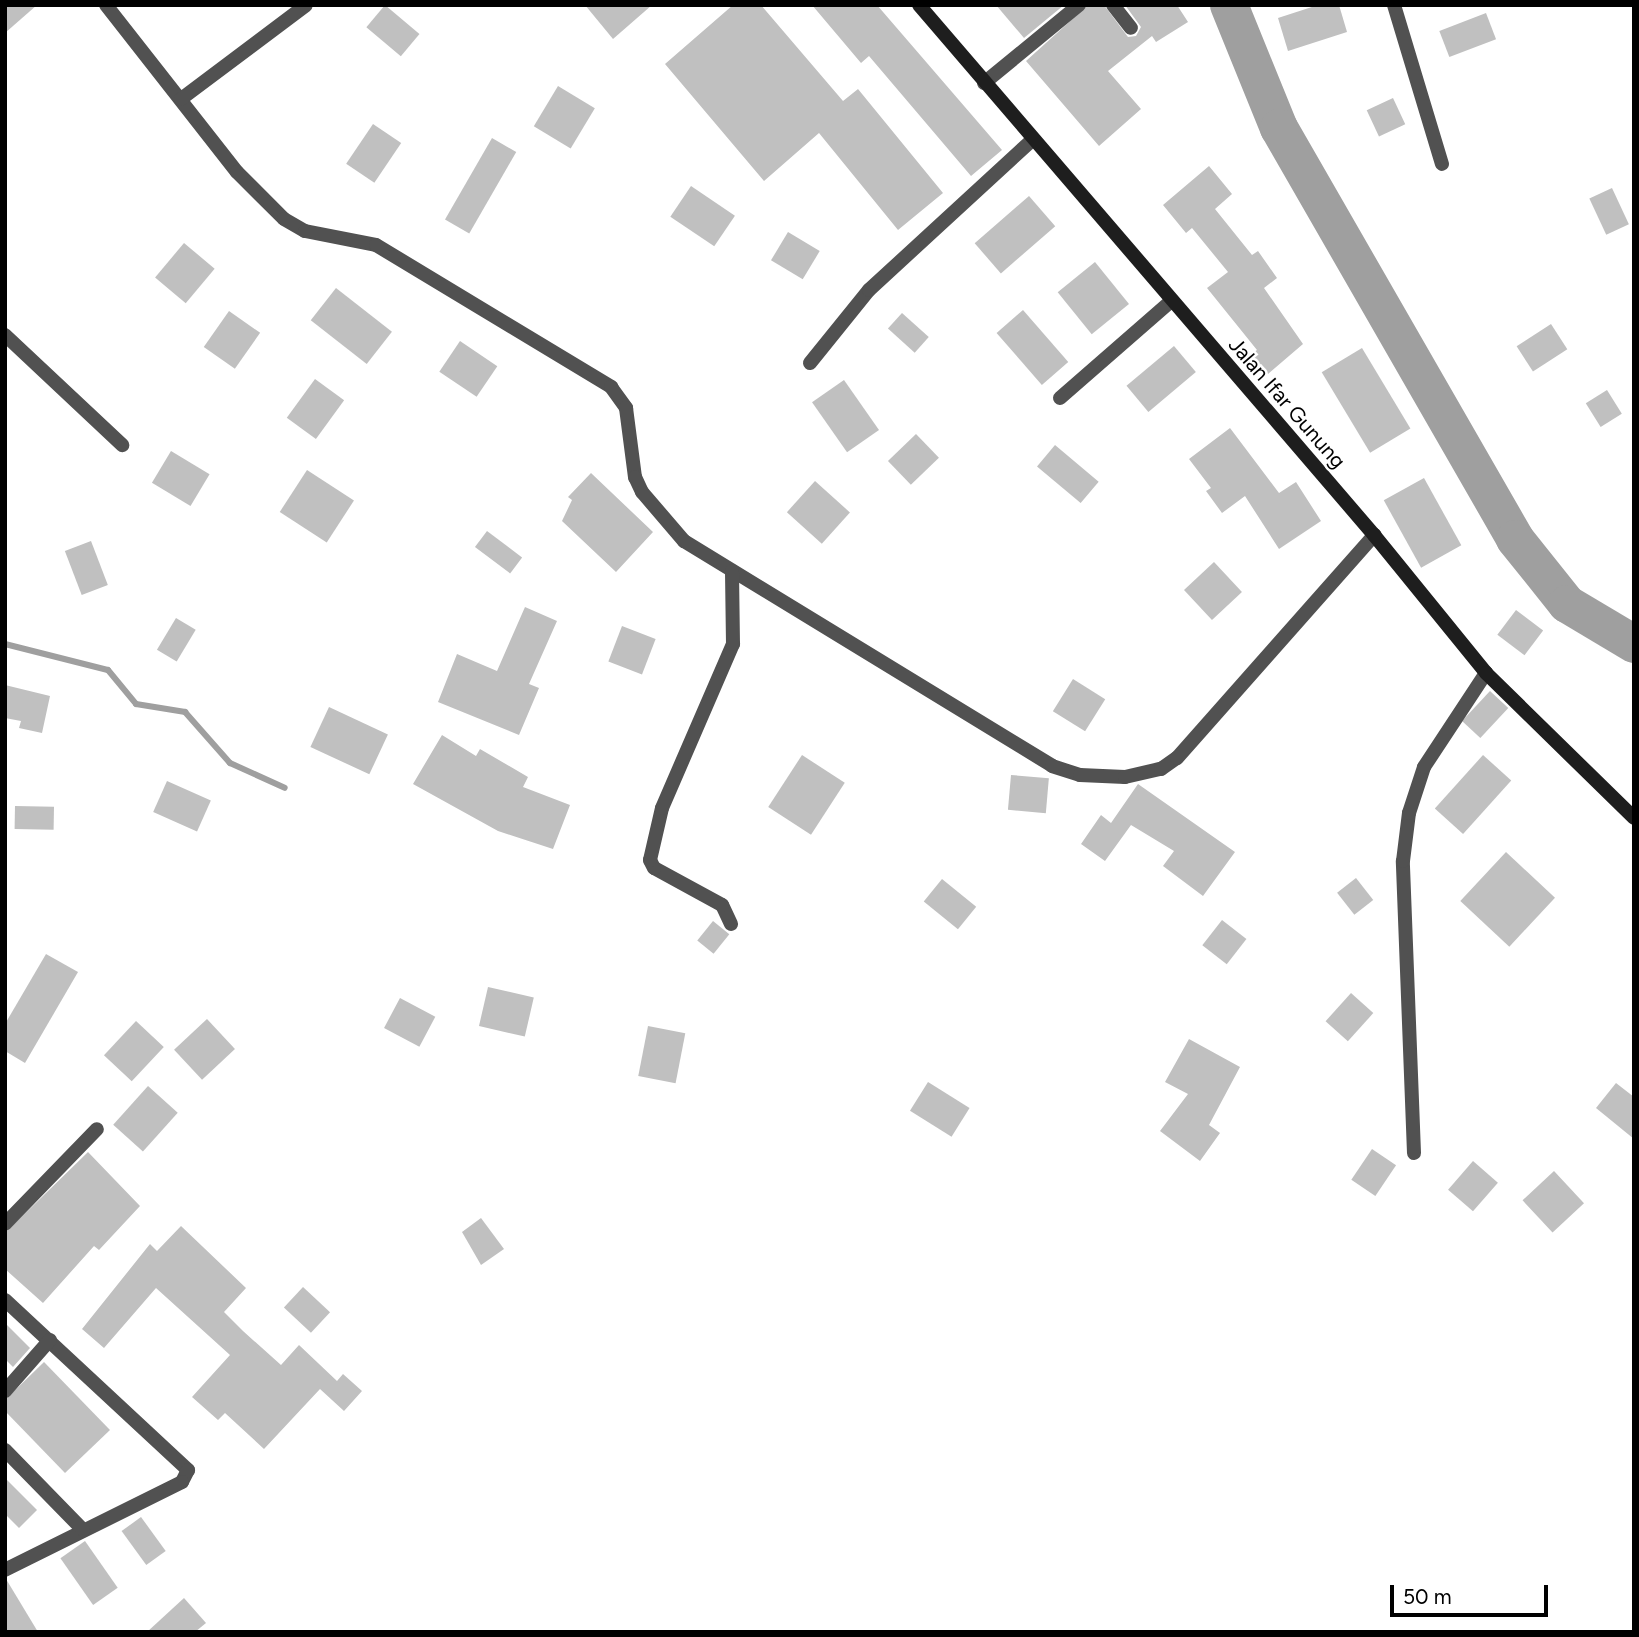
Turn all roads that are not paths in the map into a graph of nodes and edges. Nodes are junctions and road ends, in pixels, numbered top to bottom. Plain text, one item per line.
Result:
1 (106, 5) edge
2 (306, 5) edge
3 (919, 5) edge
4 (1079, 5) edge
5 (1113, 5) edge
6 (1394, 5) edge
7 (1131, 28) dead end
8 (984, 83) junction
9 (181, 99) junction
10 (1032, 139) junction
11 (1442, 164) dead end
12 (1170, 302) junction
13 (5, 335) edge
14 (810, 363) dead end
15 (1060, 398) dead end
16 (122, 445) dead end
17 (1374, 535) junction
18 (732, 571) junction
19 (1486, 673) junction
20 (1634, 818) edge
21 (731, 924) dead end
22 (97, 1129) dead end
23 (1414, 1153) dead end
24 (5, 1224) edge
25 (5, 1300) edge
26 (50, 1340) junction
27 (5, 1391) edge
28 (5, 1450) edge
29 (83, 1530) junction
30 (5, 1570) edge

1 - 9 street
2 - 9 street
3 - 8 street, Jalan Ifar Gunung
4 - 8 street
5 - 7 street
6 - 11 street
8 - 10 street, Jalan Ifar Gunung
9 - 18 street
10 - 12 street, Jalan Ifar Gunung
10 - 14 street
12 - 15 street
12 - 17 street, Jalan Ifar Gunung
13 - 16 street
17 - 18 street
17 - 19 street, Jalan Ifar Gunung
18 - 21 street
19 - 20 street, Jalan Ifar Gunung
19 - 23 street
22 - 24 street
25 - 26 street
26 - 27 street
26 - 29 street
28 - 29 street
29 - 30 street

